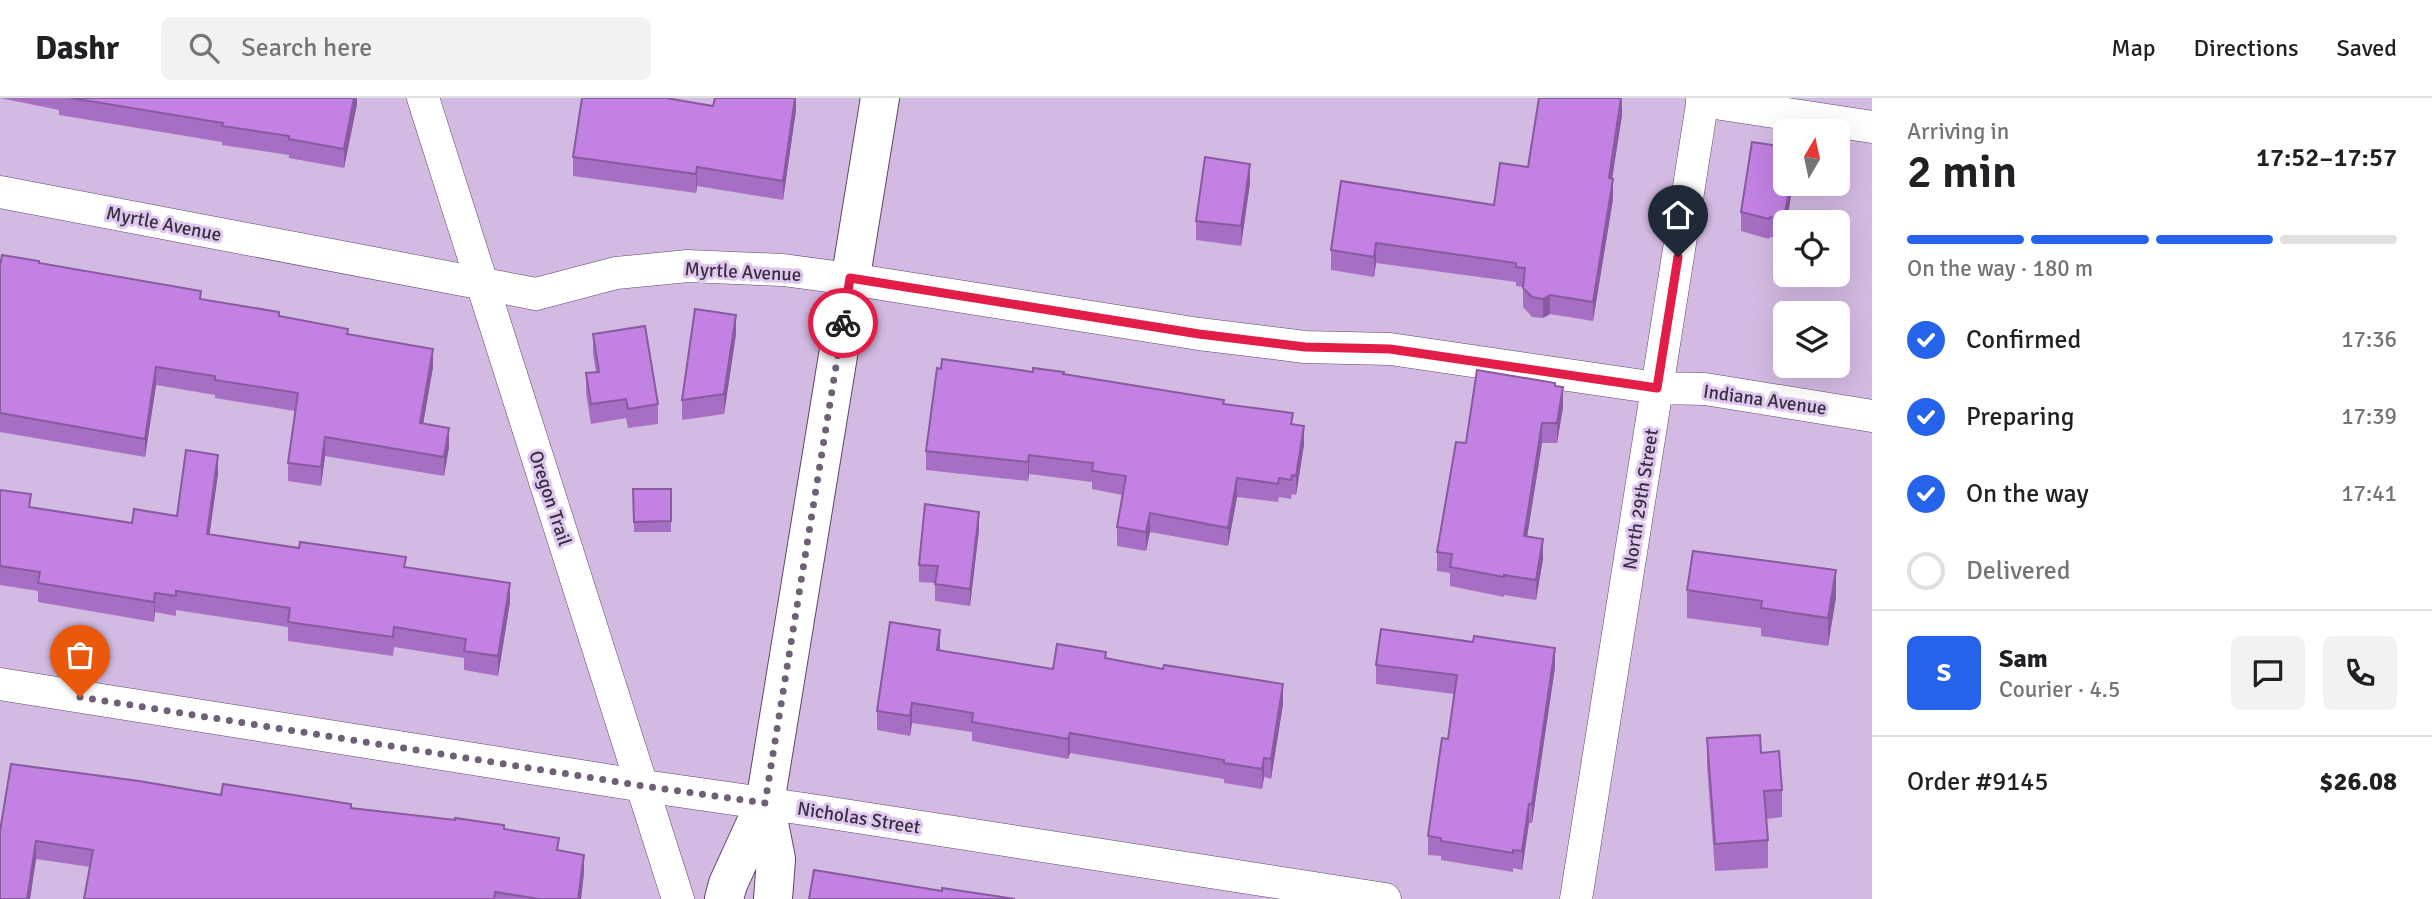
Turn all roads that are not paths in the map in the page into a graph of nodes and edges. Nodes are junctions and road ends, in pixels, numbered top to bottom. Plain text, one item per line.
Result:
1 (423, 98) edge
2 (880, 98) edge
3 (1703, 99) edge
4 (1872, 127) edge
5 (0, 191) edge
6 (850, 278) junction
7 (482, 284) junction
8 (1657, 388) junction
9 (1872, 416) edge
10 (0, 684) edge
11 (644, 786) junction
12 (765, 803) junction
13 (678, 899) edge
14 (724, 899) edge
15 (774, 899) edge
16 (1385, 899) edge
17 (1576, 899) edge

1 - 7 street, Oregon Trail
2 - 6 main road
3 - 4 street
3 - 8 street, North 29th Street
5 - 7 street, Myrtle Avenue
6 - 7 street, Myrtle Avenue
6 - 8 street, Myrtle Avenue
6 - 12 main road
7 - 11 street, Oregon Trail
8 - 9 street, Indiana Avenue
8 - 17 street, North 29th Street
10 - 11 street, Nicholas Street
11 - 12 street, Nicholas Street
11 - 13 street, Oregon Trail
12 - 14 main road
12 - 15 main road
12 - 16 street, Nicholas Street

